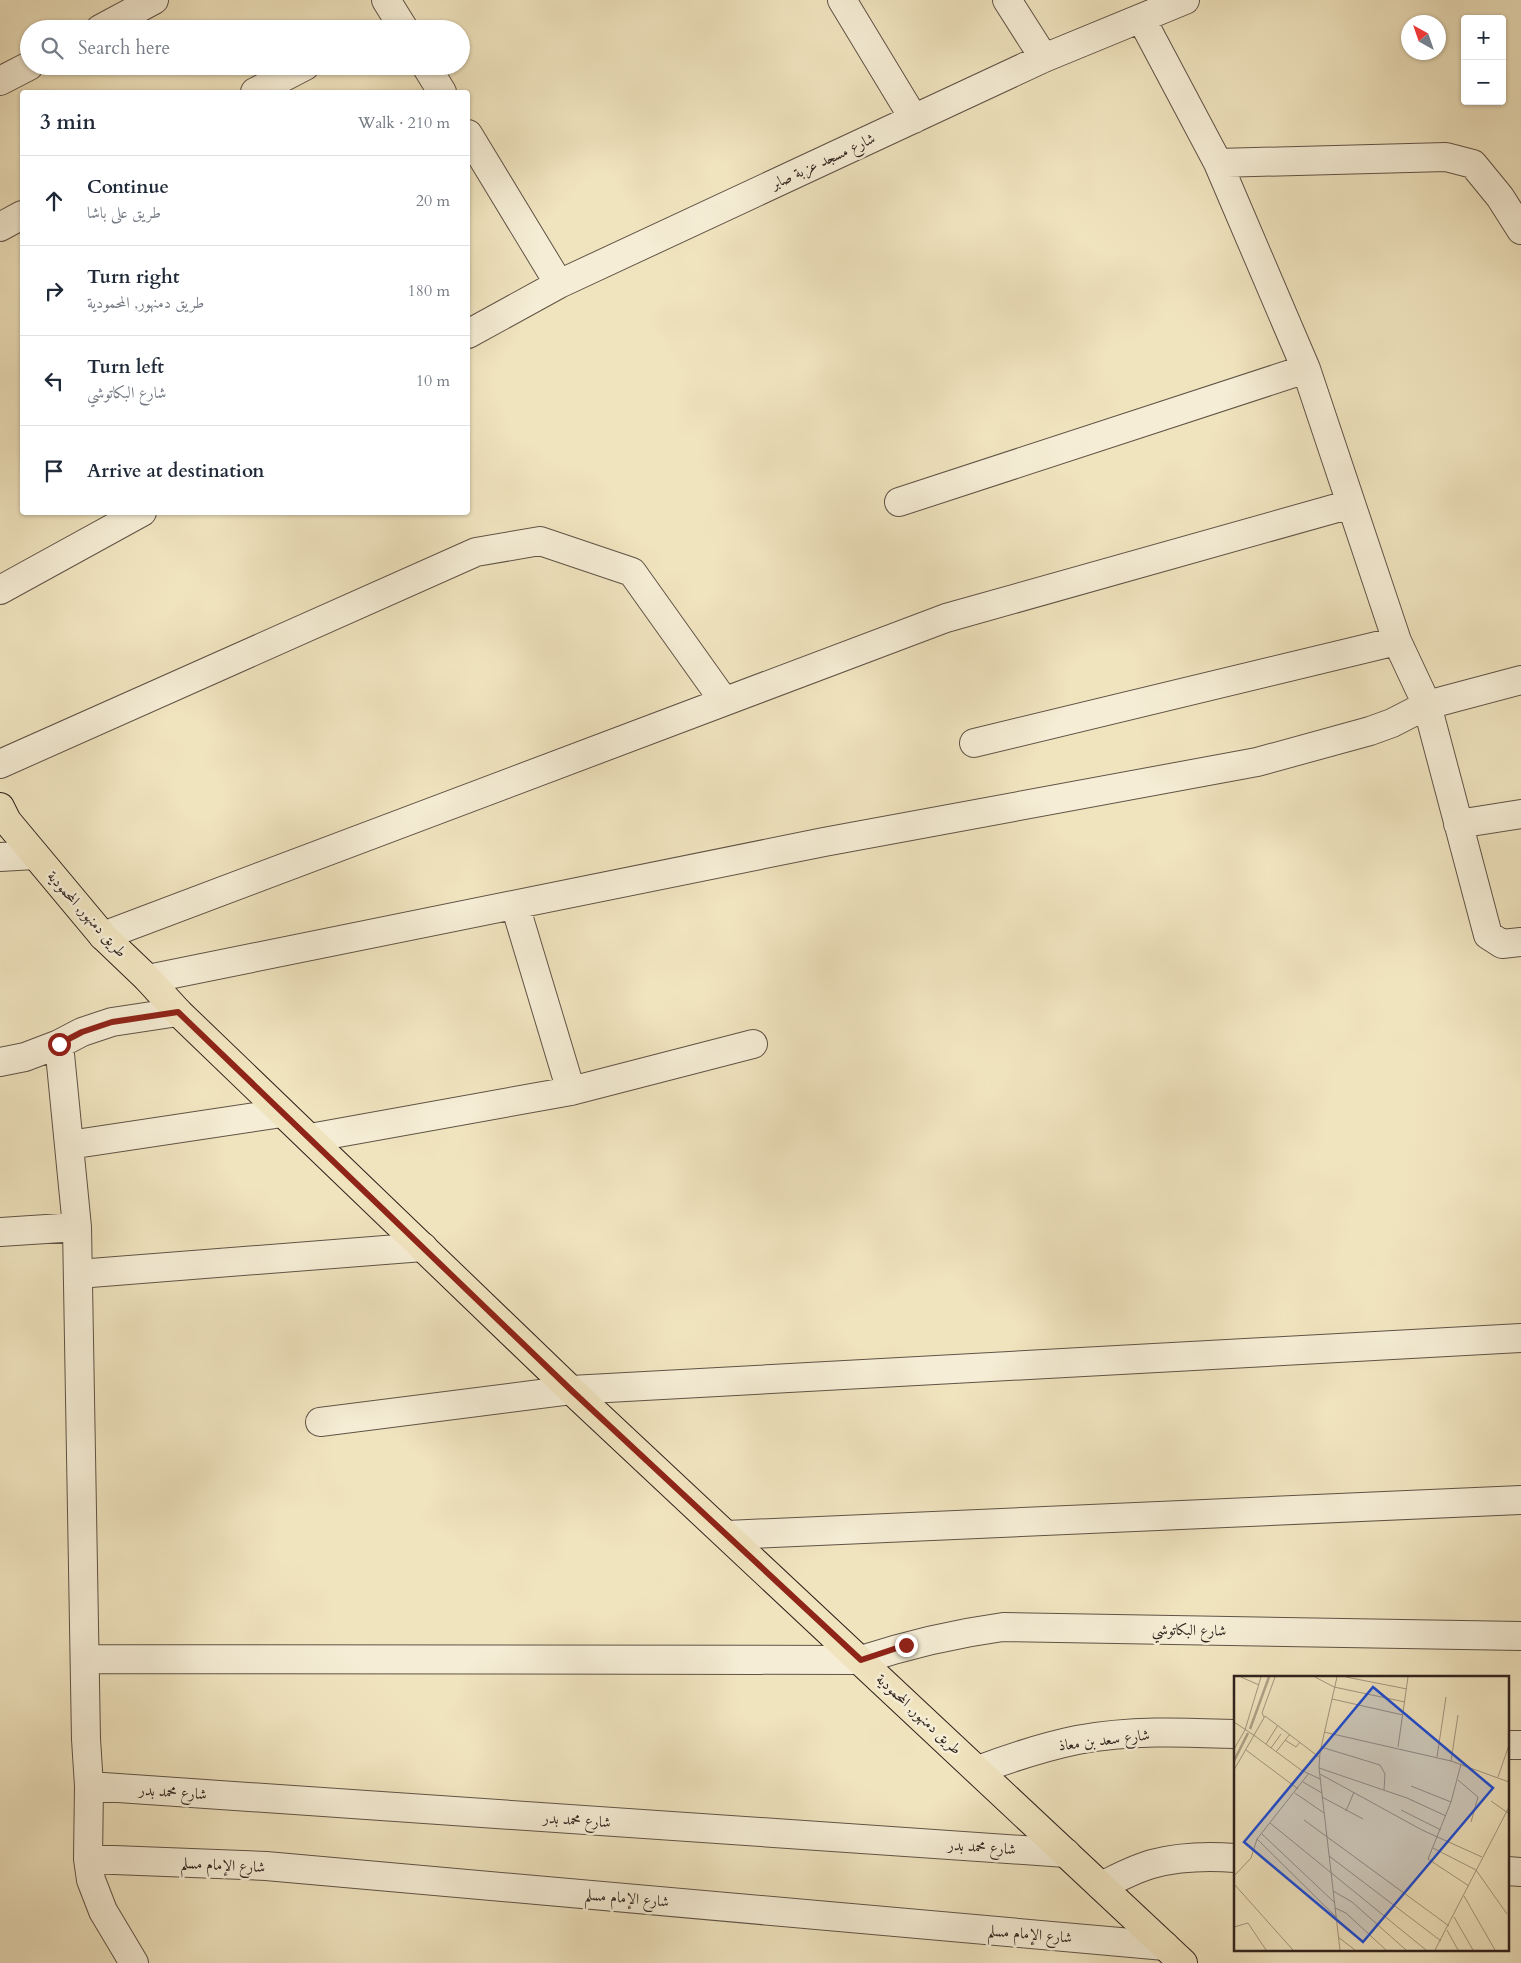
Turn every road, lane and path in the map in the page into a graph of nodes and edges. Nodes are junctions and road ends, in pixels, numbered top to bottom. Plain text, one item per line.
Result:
1 (154, 0) edge
2 (842, 0) edge
3 (1007, 0) edge
4 (1185, 0) edge
5 (1141, 18) junction
6 (117, 20) edge
7 (1044, 58) junction
8 (20, 71) edge
9 (288, 75) edge
10 (432, 75) edge
11 (0, 82) edge
12 (259, 90) edge
13 (441, 90) edge
14 (914, 119) junction
15 (470, 137) edge
16 (1218, 163) junction
17 (20, 216) edge
18 (0, 227) edge
19 (1521, 230) edge
20 (559, 284) junction
21 (470, 333) edge
22 (1306, 369) junction
23 (899, 502) dead end
24 (1351, 504) junction
25 (137, 515) edge
26 (0, 590) edge
27 (1397, 641) junction
28 (1521, 680) edge
29 (724, 701) junction
30 (1427, 705) junction
31 (974, 743) dead end
32 (0, 764) edge
33 (0, 807) edge
34 (1521, 814) edge
35 (1458, 824) junction
36 (0, 856) edge
37 (35, 856) junction
38 (515, 905) junction
39 (103, 936) junction
40 (1521, 942) edge
41 (148, 979) junction
42 (178, 1012) junction
43 (59, 1044) junction
44 (753, 1044) dead end
45 (0, 1062) edge
46 (571, 1091) junction
47 (282, 1113) junction
48 (310, 1138) junction
49 (68, 1145) junction
50 (77, 1227) junction
51 (0, 1232) edge
52 (423, 1247) junction
53 (78, 1274) junction
54 (1521, 1338) edge
55 (571, 1390) junction
56 (320, 1422) dead end
57 (1521, 1500) edge
58 (727, 1535) junction
59 (1521, 1636) edge
60 (84, 1659) junction
61 (861, 1660) junction
62 (1234, 1734) edge
63 (1508, 1744) edge
64 (1521, 1745) edge
65 (978, 1770) junction
66 (89, 1786) junction
67 (1066, 1853) junction
68 (1234, 1858) edge
69 (88, 1859) junction
70 (1508, 1871) edge
71 (1521, 1872) edge
72 (1102, 1886) junction
73 (1174, 1955) edge
74 (134, 1963) edge

1 - 6 street
2 - 14 street
3 - 7 street
4 - 5 street, شارع مسجد عزبة صابر
5 - 7 street, شارع مسجد عزبة صابر
5 - 16 street
7 - 14 street, شارع مسجد عزبة صابر
8 - 11 street
9 - 12 street
10 - 13 street
14 - 20 street, شارع مسجد عزبة صابر
15 - 20 street
16 - 19 street
16 - 22 street
17 - 18 street
20 - 21 street, شارع مسجد عزبة صابر
22 - 23 street
22 - 24 street
24 - 27 street
24 - 29 street
25 - 26 street
27 - 30 street
27 - 31 street
28 - 30 street
29 - 32 street
29 - 39 street
30 - 35 street
30 - 38 street
33 - 37 main road, طريق دمنهور, المحمودية
34 - 35 street
35 - 40 street
36 - 37 street
37 - 39 main road, طريق دمنهور, المحمودية
38 - 41 street
38 - 46 street
39 - 41 main road, طريق دمنهور, المحمودية
41 - 42 main road, طريق دمنهور, المحمودية
42 - 43 street
42 - 47 main road, طريق دمنهور, المحمودية
43 - 45 street
43 - 49 street
44 - 46 street
46 - 48 street
47 - 48 main road, طريق دمنهور, المحمودية
47 - 49 street
48 - 52 main road, طريق دمنهور, المحمودية
49 - 50 street
50 - 51 street
50 - 53 street
52 - 53 street
52 - 55 main road, طريق دمنهور, المحمودية
53 - 60 street
54 - 55 street
55 - 56 street
55 - 58 main road, طريق دمنهور, المحمودية
57 - 58 street
58 - 61 main road, طريق دمنهور, المحمودية
59 - 61 street, شارع البكاتوشي
60 - 61 street, شارع البكاتوشي
60 - 66 street
61 - 65 main road, طريق دمنهور, المحمودية
62 - 65 street, شارع سعد بن معاذ
63 - 64 street
65 - 67 main road, طريق دمنهور, المحمودية
66 - 67 street, شارع محمد بدر
66 - 69 street
67 - 72 main road, طريق دمنهور, المحمودية
68 - 72 street
69 - 73 street, شارع الإمام مسلم
69 - 74 street
70 - 71 street
72 - 73 main road, طريق دمنهور, المحمودية

